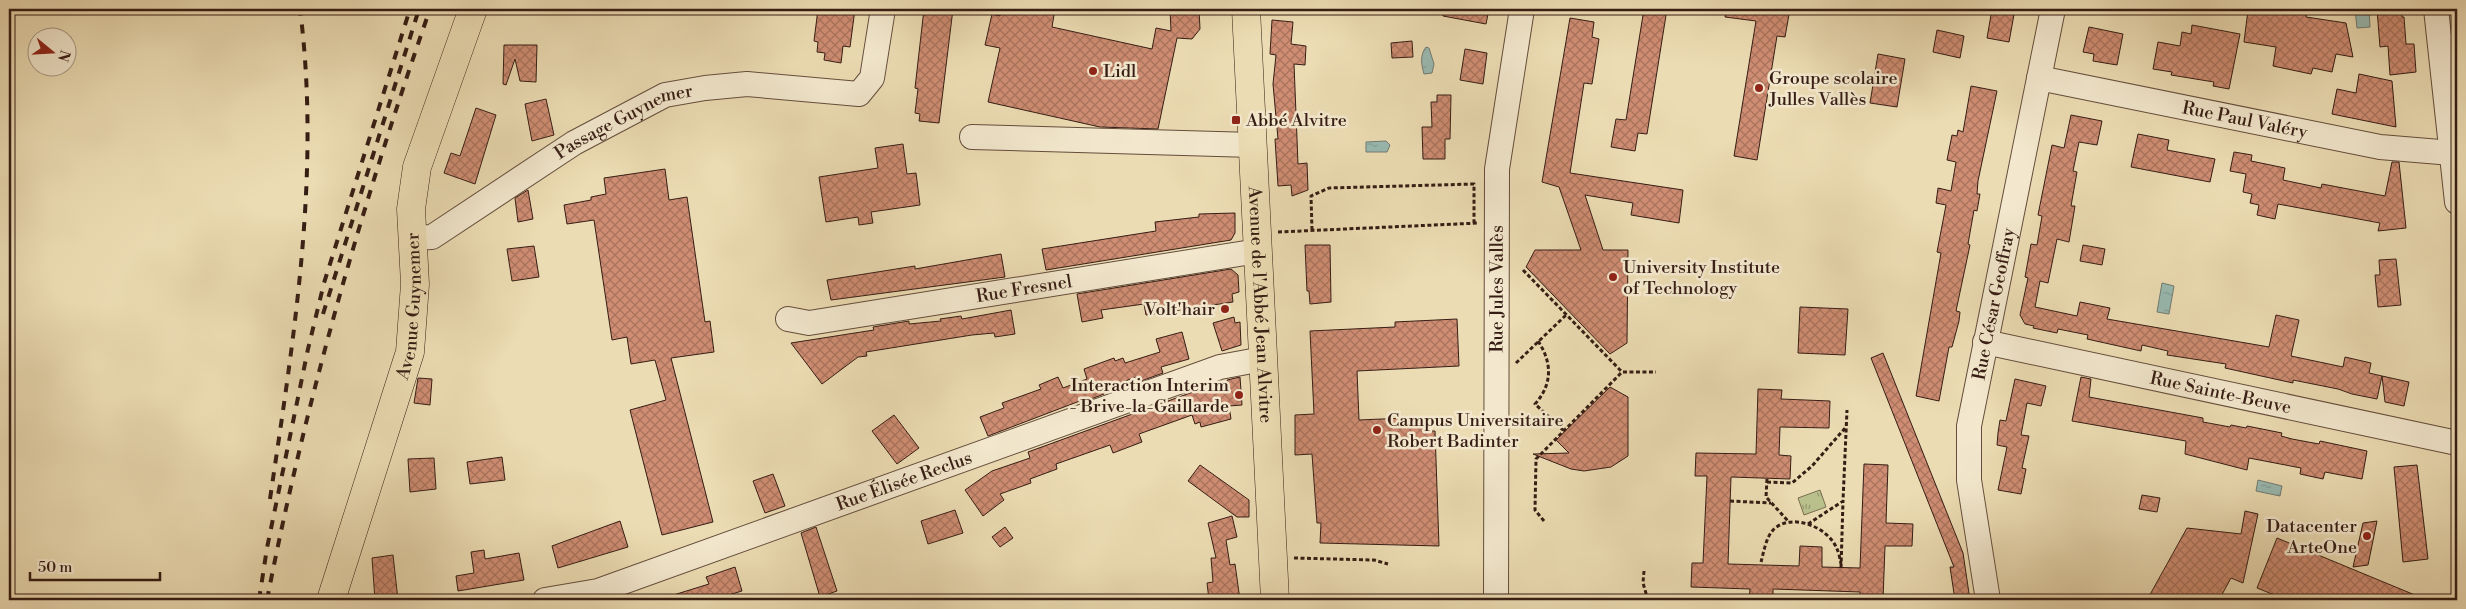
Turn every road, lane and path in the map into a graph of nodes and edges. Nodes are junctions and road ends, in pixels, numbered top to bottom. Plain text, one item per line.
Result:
1 (473, 9) edge
2 (883, 9) edge
3 (1246, 9) edge
4 (1522, 9) edge
5 (2053, 9) edge
6 (2436, 9) edge
7 (2039, 78) junction
8 (972, 137) dead end
9 (1253, 145) junction
10 (2455, 156) edge
11 (2457, 202) edge
12 (1485, 222) junction
13 (1312, 230) junction
14 (412, 238) junction
15 (1258, 242) junction
16 (1523, 270) dead end
17 (1566, 314) junction
18 (788, 320) dead end
19 (1538, 341) junction
20 (1985, 342) junction
21 (1263, 359) junction
22 (1496, 369) junction
23 (1622, 372) junction
24 (1656, 372) dead end
25 (1846, 410) dead end
26 (1846, 427) junction
27 (1563, 430) junction
28 (2457, 443) edge
29 (1730, 501) dead end
30 (1843, 501) junction
31 (1772, 503) junction
32 (1544, 521) dead end
33 (1789, 522) junction
34 (1808, 524) junction
35 (1273, 558) junction
36 (1761, 562) dead end
37 (1388, 564) dead end
38 (1644, 571) dead end
39 (331, 600) edge
40 (544, 600) edge
41 (1275, 600) edge
42 (1496, 600) edge
43 (1648, 600) edge
44 (1988, 600) edge

1 - 14 main road, Avenue Guynemer
2 - 14 street, Passage Guynemer
3 - 9 main road, Avenue de l'Abbé Jean Alvitre
4 - 12 street, Rue Jules Vallès
5 - 7 street, Rue César Geoffray
6 - 10 street
7 - 10 street, Rue Paul Valéry
7 - 20 street, Rue César Geoffray
8 - 9 street
9 - 15 main road, Avenue de l'Abbé Jean Alvitre
10 - 11 street
12 - 13 path
12 - 13 path
12 - 22 street, Rue Jules Vallès
13 - 15 path
14 - 39 main road, Avenue Guynemer
15 - 18 street, Rue Fresnel
15 - 21 main road, Avenue de l'Abbé Jean Alvitre
16 - 17 path
17 - 19 path
17 - 23 path
19 - 22 path
19 - 27 path
20 - 28 street, Rue Sainte-Beuve
20 - 44 street, Rue César Geoffray
21 - 35 main road, Avenue de l'Abbé Jean Alvitre
21 - 40 street, Rue Élisée Reclus
22 - 42 street, Rue Jules Vallès
23 - 24 path
23 - 27 path
25 - 26 path
26 - 30 path
26 - 31 path
27 - 32 path
29 - 31 path
30 - 34 path
30 - 34 path
31 - 33 path
33 - 34 path
33 - 36 path
35 - 37 path
35 - 41 main road, Avenue de l'Abbé Jean Alvitre
38 - 43 path

